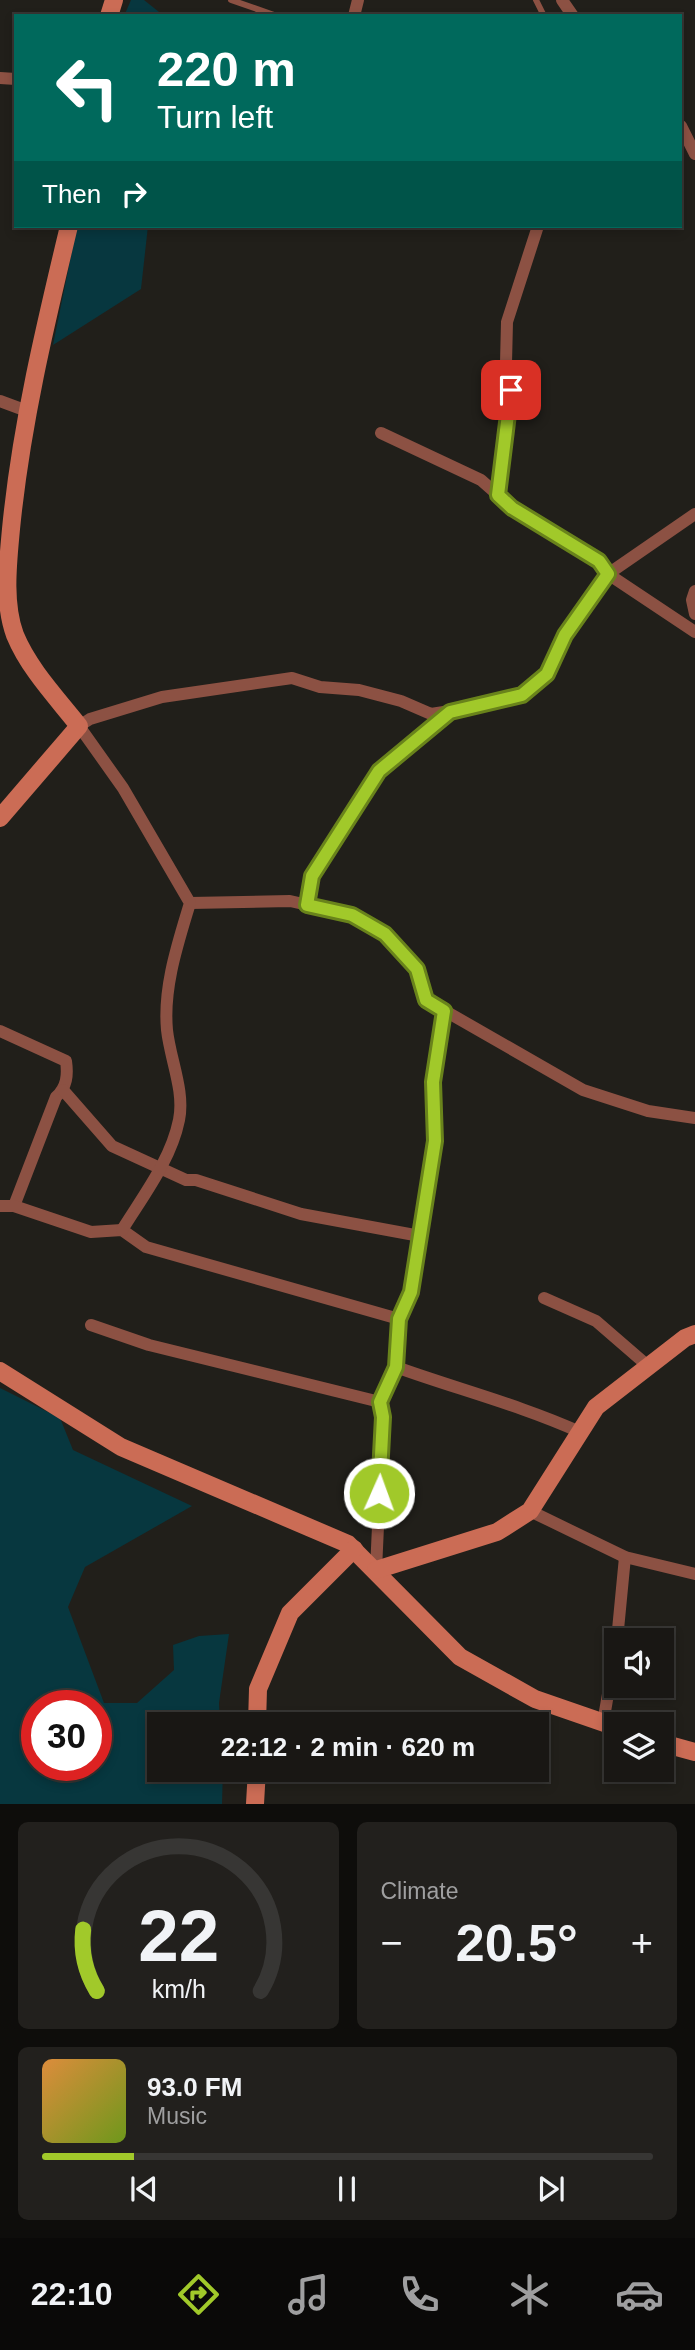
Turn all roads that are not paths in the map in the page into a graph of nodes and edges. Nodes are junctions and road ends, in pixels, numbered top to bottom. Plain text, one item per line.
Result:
1 (231, 0) edge
2 (271, 14) edge
3 (682, 128) edge
4 (695, 154) edge
5 (69, 228) edge
6 (537, 228) edge
7 (0, 401) edge
8 (27, 411) junction
9 (381, 433) dead end
10 (498, 495) junction
11 (695, 514) edge
12 (608, 574) junction
13 (4, 586) edge
14 (695, 591) edge
15 (695, 614) edge
16 (695, 632) edge
17 (450, 712) junction
18 (79, 726) junction
19 (0, 818) edge
20 (190, 903) junction
21 (307, 905) junction
22 (444, 1011) junction
23 (0, 1031) edge
24 (64, 1090) junction
25 (695, 1118) edge
26 (162, 1166) junction
27 (7, 1206) edge
28 (122, 1230) junction
29 (420, 1236) junction
30 (544, 1298) dead end
31 (399, 1319) junction
32 (91, 1325) dead end
33 (695, 1334) edge
34 (648, 1366) junction
35 (396, 1367) junction
36 (0, 1371) edge
37 (380, 1402) junction
38 (580, 1432) junction
39 (530, 1511) junction
40 (354, 1549) junction
41 (625, 1557) junction
42 (376, 1570) junction
43 (695, 1574) edge
44 (618, 1628) edge
45 (257, 1712) edge
46 (604, 1723) edge
47 (674, 1746) edge
48 (695, 1752) edge
49 (256, 1782) edge
50 (255, 1804) edge

1 - 2 lane
3 - 4 street
5 - 8 street
6 - 10 street
7 - 8 street
8 - 13 street
9 - 10 street
10 - 12 street
11 - 12 street
12 - 16 street
12 - 17 street
13 - 18 street
14 - 15 street
17 - 18 street
17 - 21 street
18 - 19 street
18 - 20 street
20 - 21 street
20 - 26 street
21 - 22 street
22 - 25 street
22 - 29 street
23 - 24 street
24 - 26 street
24 - 27 street
26 - 28 street
26 - 29 street
27 - 28 street
28 - 31 street
29 - 31 street
30 - 34 street
31 - 35 street
32 - 37 street
33 - 34 street
34 - 38 street
35 - 37 street
35 - 38 street
36 - 40 street
37 - 42 street
38 - 39 street
39 - 41 street
39 - 42 street
40 - 42 street
40 - 45 street
41 - 43 street
41 - 44 street
42 - 46 street
47 - 48 street
49 - 50 street

